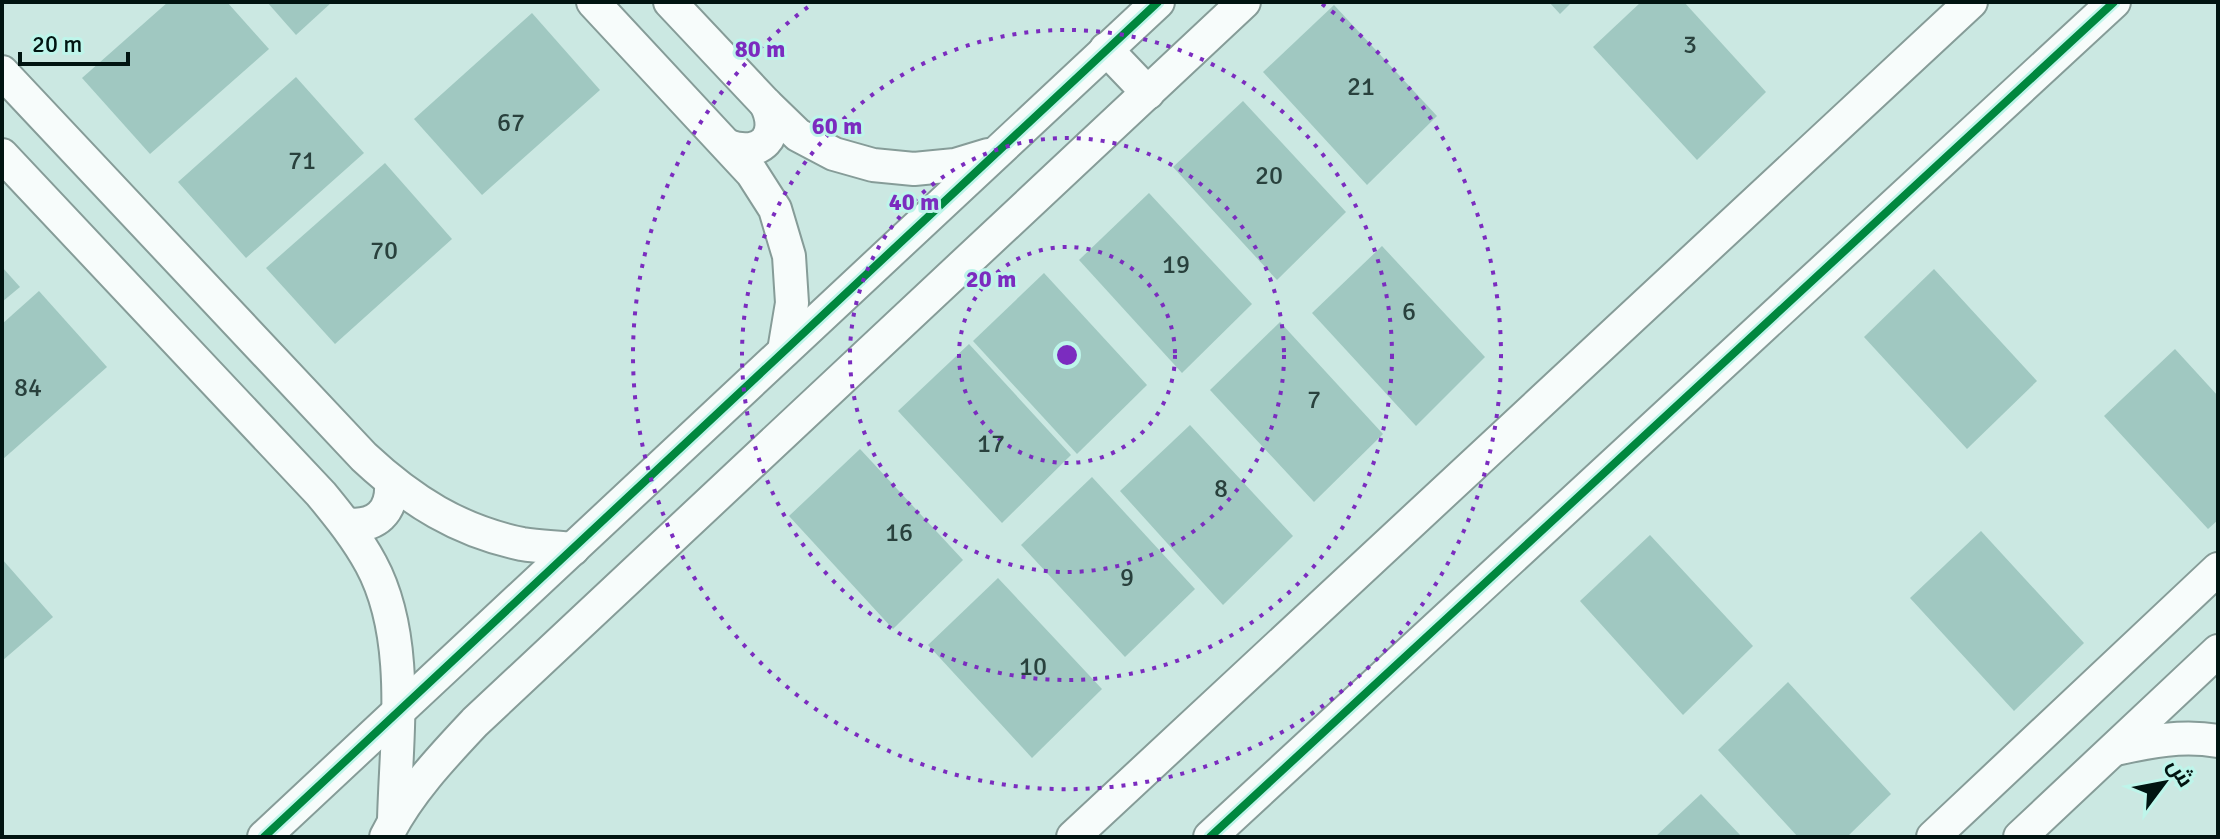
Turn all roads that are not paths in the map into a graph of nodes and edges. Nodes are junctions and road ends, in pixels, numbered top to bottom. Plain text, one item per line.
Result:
1 (593, 2) edge
2 (670, 2) edge
3 (1158, 2) edge
4 (1244, 2) edge
5 (1971, 2) edge
6 (2114, 2) edge
7 (1106, 49) junction
8 (2, 72) edge
9 (1148, 93) junction
10 (766, 104) junction
11 (728, 146) junction
12 (994, 153) junction
13 (2, 155) edge
14 (784, 351) junction
15 (391, 482) junction
16 (346, 524) junction
17 (573, 549) junction
18 (2218, 569) edge
19 (2218, 651) edge
20 (397, 713) junction
21 (2218, 741) edge
22 (2113, 750) junction
23 (390, 828) edge
24 (1081, 833) edge
25 (264, 837) edge
26 (1210, 837) edge
27 (1933, 837) edge
28 (2020, 837) edge

1 - 11 street
2 - 10 street
3 - 7 street
4 - 9 street
5 - 24 street
6 - 26 street
7 - 9 street
7 - 12 street
8 - 15 street
9 - 23 street
10 - 11 street
10 - 12 street
11 - 14 street
12 - 14 street
13 - 16 street
14 - 17 street
15 - 16 street
15 - 17 street
16 - 20 street
17 - 20 street
18 - 27 street
19 - 22 street
20 - 23 street
20 - 25 street
21 - 22 street
22 - 28 street

